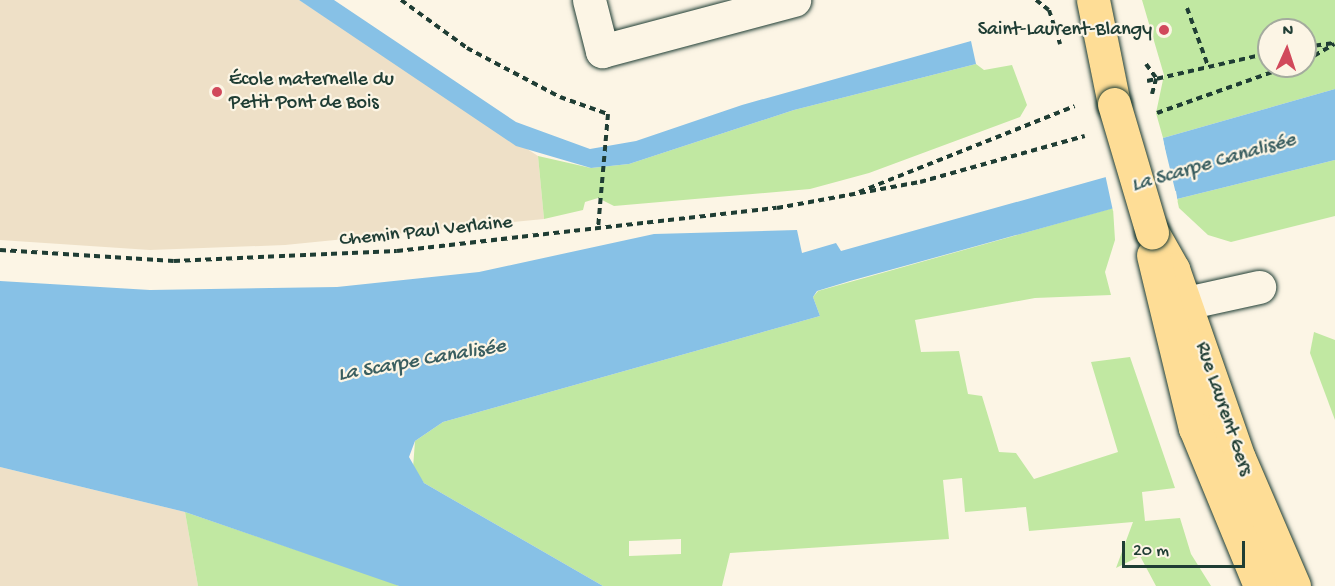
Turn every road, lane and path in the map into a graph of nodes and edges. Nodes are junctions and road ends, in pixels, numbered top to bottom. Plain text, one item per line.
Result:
1 (401, 0) edge
2 (589, 0) edge
3 (794, 0) edge
4 (1071, 0) edge
5 (1093, 0) edge
6 (1187, 8) dead end
7 (1335, 43) edge
8 (1317, 45) edge
9 (1317, 54) edge
10 (1257, 56) edge
11 (1208, 66) junction
12 (1257, 77) edge
13 (1152, 96) dead end
14 (1112, 97) junction
15 (1156, 113) dead end
16 (1090, 135) dead end
17 (853, 195) junction
18 (598, 228) junction
19 (1152, 232) junction
20 (0, 250) edge
21 (1259, 287) dead end
22 (1186, 303) junction
23 (1260, 586) edge
24 (1294, 586) edge

1 - 18 path
2 - 3 lane
4 - 14 main road, Rue Laurent Gers
5 - 14 main road, Rue Laurent Gers
6 - 11 path
7 - 8 path
7 - 9 path
10 - 11 path
11 - 13 path
12 - 15 path
14 - 17 path
14 - 19 main road, Rue Laurent Gers, bridge
16 - 17 path
17 - 18 path, Chemin Paul Verlaine
18 - 20 path, Chemin Paul Verlaine
19 - 22 main road, Rue Laurent Gers
19 - 23 main road, Rue Laurent Gers
21 - 22 lane
22 - 24 main road, Rue Laurent Gers

